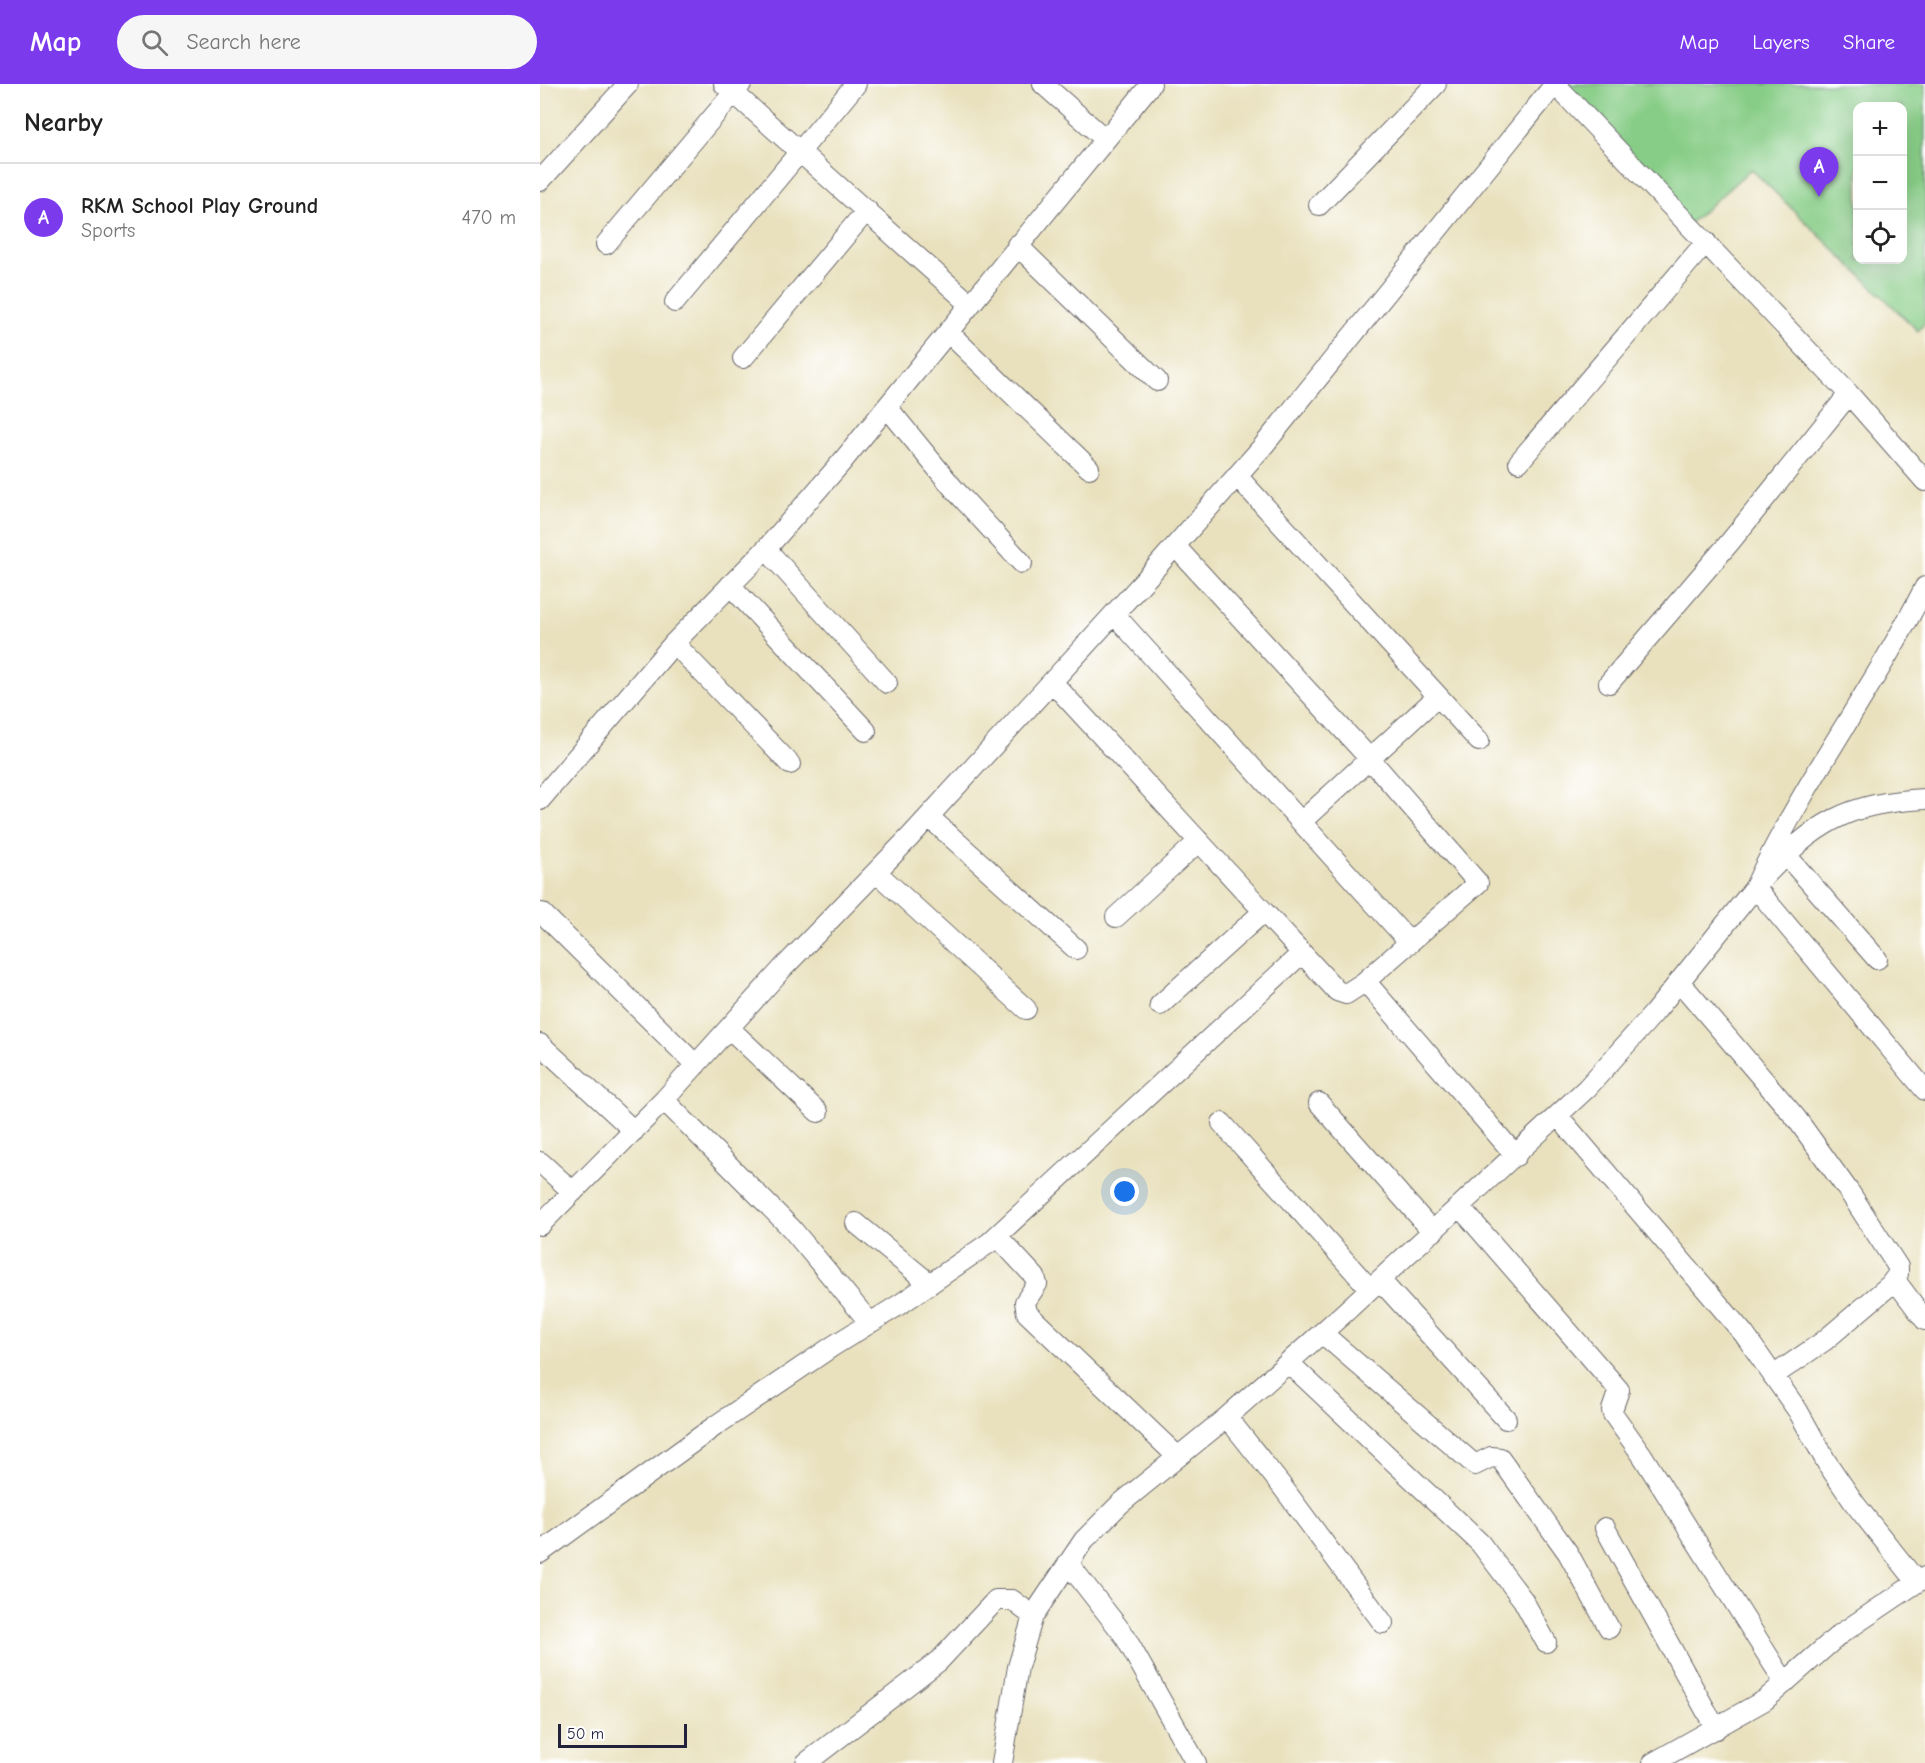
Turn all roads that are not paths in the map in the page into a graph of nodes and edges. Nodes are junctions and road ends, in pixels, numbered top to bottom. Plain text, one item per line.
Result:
1 (628, 84) edge
2 (856, 84) edge
3 (1043, 84) edge
4 (1151, 84) edge
5 (1437, 84) edge
6 (1555, 84) edge
7 (733, 87) edge
8 (1105, 139) junction
9 (800, 152) junction
10 (540, 181) edge
11 (1318, 206) dead end
12 (867, 210) junction
13 (1706, 242) junction
14 (606, 244) dead end
15 (1017, 245) junction
16 (675, 302) dead end
17 (970, 304) junction
18 (948, 332) junction
19 (743, 358) dead end
20 (1157, 381) dead end
21 (1849, 394) junction
22 (887, 407) junction
23 (1519, 462) dead end
24 (1089, 468) dead end
25 (1237, 476) junction
26 (1925, 481) edge
27 (1175, 546) junction
28 (766, 549) junction
29 (1022, 563) dead end
30 (730, 585) junction
31 (1925, 587) edge
32 (1114, 614) junction
33 (674, 644) junction
34 (1052, 682) junction
35 (888, 683) dead end
36 (1610, 683) dead end
37 (1438, 696) junction
38 (866, 731) dead end
39 (1479, 741) dead end
40 (1370, 759) junction
41 (790, 764) dead end
42 (1925, 799) edge
43 (540, 800) edge
44 (929, 817) junction
45 (1301, 822) junction
46 (1199, 841) junction
47 (1786, 855) junction
48 (876, 872) junction
49 (1755, 886) junction
50 (1263, 912) junction
51 (542, 914) dead end
52 (1116, 917) dead end
53 (1410, 943) junction
54 (1076, 949) dead end
55 (1301, 954) junction
56 (1877, 960) dead end
57 (1679, 981) junction
58 (1363, 983) junction
59 (1160, 1005) dead end
60 (1026, 1009) dead end
61 (729, 1028) junction
62 (540, 1044) edge
63 (696, 1065) junction
64 (1925, 1090) edge
65 (664, 1100) junction
66 (1319, 1103) dead end
67 (818, 1112) dead end
68 (1558, 1116) junction
69 (1222, 1123) dead end
70 (634, 1131) junction
71 (1516, 1156) junction
72 (540, 1162) edge
73 (573, 1192) junction
74 (1460, 1207) junction
75 (856, 1223) dead end
76 (540, 1224) edge
77 (1433, 1232) junction
78 (997, 1236) junction
79 (1895, 1280) junction
80 (930, 1284) junction
81 (1375, 1285) junction
82 (1925, 1320) edge
83 (870, 1323) junction
84 (1322, 1333) junction
85 (1288, 1362) junction
86 (1773, 1376) junction
87 (1227, 1417) junction
88 (1506, 1419) dead end
89 (1178, 1457) junction
90 (1605, 1528) dead end
91 (540, 1553) edge
92 (1068, 1563) junction
93 (1921, 1580) edge
94 (1033, 1616) junction
95 (1383, 1623) dead end
96 (1609, 1628) dead end
97 (1546, 1642) dead end
98 (1785, 1683) junction
99 (1716, 1729) junction
100 (806, 1763) edge
101 (1002, 1763) edge
102 (1196, 1763) edge
103 (1653, 1763) edge

1 - 10 street
2 - 9 street
3 - 8 street
4 - 8 street
5 - 11 street
6 - 13 street
6 - 25 street
7 - 9 street
7 - 14 street
8 - 15 street
9 - 12 street
9 - 16 street
12 - 17 street
12 - 19 street
13 - 21 street
13 - 23 street
15 - 17 street
15 - 20 street
17 - 18 street
18 - 22 street
18 - 24 street
21 - 26 street
21 - 36 street
22 - 28 street
22 - 29 street
25 - 27 street
25 - 37 street
27 - 32 street
27 - 40 street
28 - 30 street
28 - 35 street
30 - 33 street
30 - 38 street
31 - 49 street
32 - 34 street
32 - 45 street
33 - 41 street
33 - 43 street
34 - 44 street
34 - 46 street
37 - 39 street
37 - 40 street
40 - 45 street
40 - 53 street
42 - 47 street
44 - 48 street
44 - 54 street
45 - 53 street
46 - 50 street
46 - 52 street
47 - 49 street
47 - 56 street
48 - 60 street
48 - 61 street
49 - 57 street
49 - 64 street
50 - 55 street
50 - 59 street
51 - 63 street
53 - 58 street
55 - 58 street
55 - 78 street
57 - 68 street
57 - 79 street
58 - 71 street
61 - 63 street
61 - 67 street
62 - 70 street
63 - 65 street
65 - 70 street
65 - 83 street
66 - 77 street
68 - 71 street
68 - 86 street
69 - 81 street
70 - 73 street
71 - 74 street
72 - 73 street
73 - 76 street
74 - 77 street
74 - 98 street
75 - 80 street
77 - 81 street
78 - 80 street
78 - 89 street
79 - 82 street
79 - 86 street
80 - 83 street
81 - 84 street
81 - 88 street
83 - 91 street
84 - 85 street
84 - 96 street
85 - 87 street
85 - 97 street
86 - 93 street
87 - 89 street
87 - 95 street
89 - 92 street
90 - 99 street
92 - 94 street
92 - 102 street
93 - 98 street
94 - 100 street
94 - 101 street
98 - 99 street
99 - 103 street

